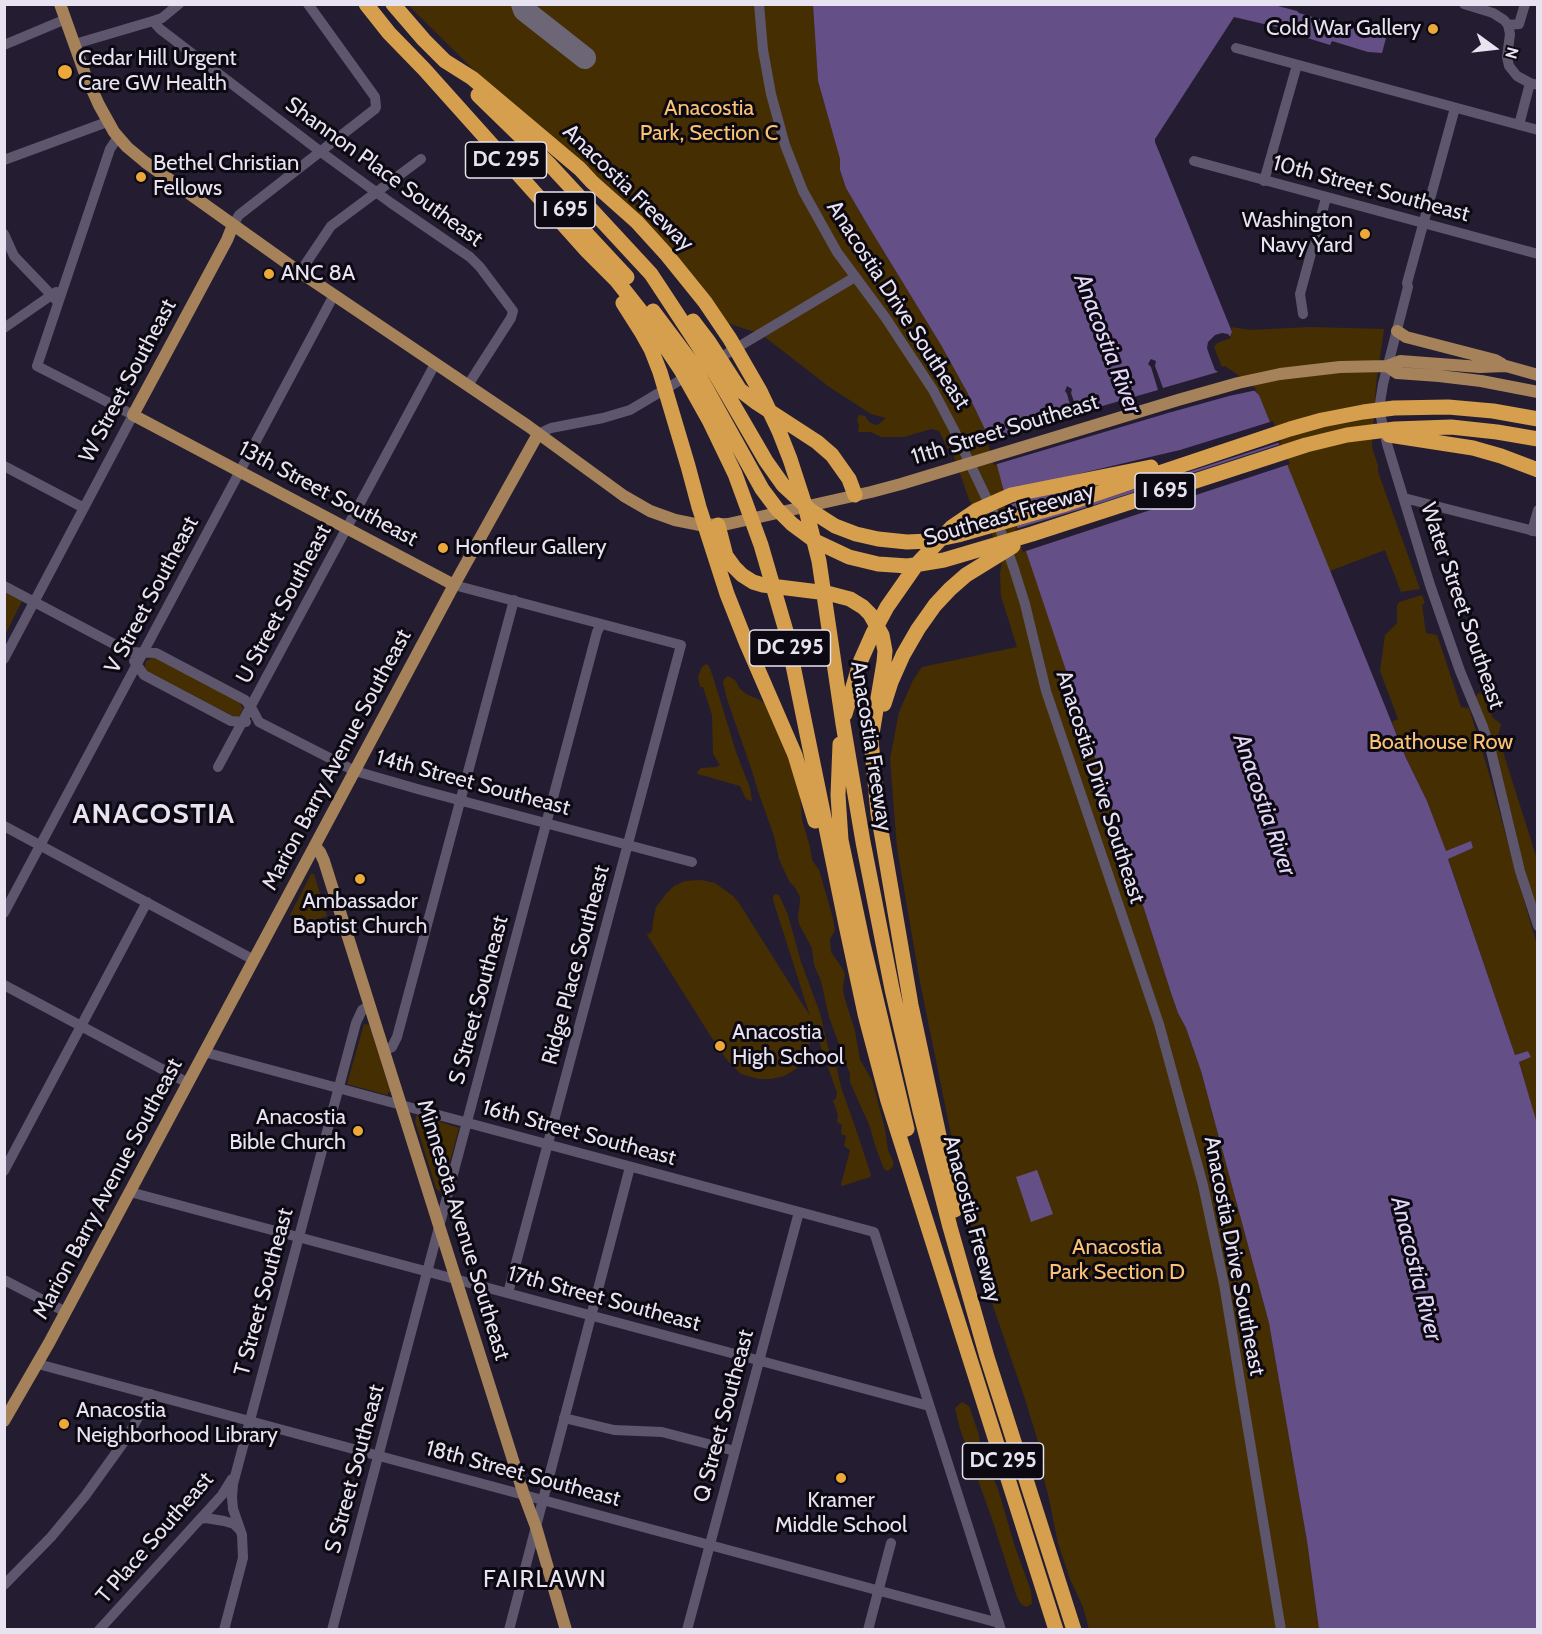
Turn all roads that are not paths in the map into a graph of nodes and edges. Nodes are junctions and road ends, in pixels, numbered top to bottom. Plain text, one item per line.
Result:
1 (60, 4) edge
2 (179, 4) edge
3 (308, 4) edge
4 (366, 4) edge
5 (393, 4) edge
6 (759, 4) edge
7 (1464, 4) edge
8 (1525, 4) edge
9 (66, 19) junction
10 (153, 21) junction
11 (1508, 25) junction
12 (75, 44) junction
13 (4, 45) edge
14 (1236, 48) dead end
15 (445, 61) junction
16 (1297, 65) junction
17 (424, 69) junction
18 (1534, 84) edge
19 (1455, 108) junction
20 (107, 122) junction
21 (1519, 125) junction
22 (1538, 130) edge
23 (118, 137) junction
24 (321, 152) junction
25 (421, 159) dead end
26 (4, 160) edge
27 (1194, 161) dead end
28 (1264, 181) junction
29 (377, 193) junction
30 (1326, 198) junction
31 (1423, 224) junction
32 (233, 225) junction
33 (4, 234) edge
34 (587, 251) junction
35 (1538, 254) edge
36 (300, 272) junction
37 (855, 277) junction
38 (334, 295) junction
39 (55, 299) junction
40 (1303, 314) dead end
41 (4, 328) edge
42 (1397, 331) junction
43 (697, 358) junction
44 (435, 364) junction
45 (1387, 366) junction
46 (1506, 366) junction
47 (1538, 375) edge
48 (709, 377) junction
49 (468, 385) junction
50 (1538, 392) edge
51 (1478, 409) junction
52 (1538, 409) edge
53 (134, 415) junction
54 (1538, 419) edge
55 (1397, 433) junction
56 (538, 434) junction
57 (1538, 439) edge
58 (1209, 456) junction
59 (4, 466) edge
60 (1537, 470) edge
61 (240, 471) junction
62 (855, 495) junction
63 (1404, 498) junction
64 (84, 508) junction
65 (1538, 510) edge
66 (718, 524) junction
67 (347, 528) junction
68 (1535, 531) edge
69 (996, 550) junction
70 (454, 585) junction
71 (4, 586) edge
72 (514, 600) junction
73 (35, 602) junction
74 (601, 624) junction
75 (681, 645) joint
76 (129, 652) junction
77 (144, 652) junction
78 (4, 658) edge
79 (137, 665) junction
80 (251, 707) junction
81 (242, 722) junction
82 (259, 722) junction
83 (218, 767) dead end
84 (355, 771) junction
85 (876, 799) junction
86 (461, 801) junction
87 (546, 823) junction
88 (4, 826) edge
89 (628, 845) junction
90 (41, 846) junction
91 (315, 846) junction
92 (692, 862) dead end
93 (147, 903) junction
94 (4, 913) edge
95 (846, 925) junction
96 (1538, 926) edge
97 (254, 960) junction
98 (4, 985) edge
99 (369, 1005) junction
100 (81, 1026) junction
101 (384, 1051) junction
102 (204, 1052) junction
103 (188, 1083) junction
104 (339, 1089) junction
105 (403, 1106) junction
106 (467, 1123) junction
107 (548, 1145) junction
108 (630, 1167) junction
109 (4, 1171) edge
110 (130, 1192) junction
111 (799, 1212) junction
112 (440, 1224) junction
113 (299, 1237) junction
114 (427, 1272) junction
115 (4, 1280) edge
116 (457, 1280) junction
117 (948, 1292) junction
118 (508, 1293) junction
119 (66, 1312) junction
120 (592, 1316) junction
121 (987, 1357) junction
122 (759, 1361) junction
123 (38, 1364) junction
124 (151, 1394) junction
125 (929, 1406) junction
126 (564, 1418) junction
127 (4, 1420) edge
128 (250, 1421) junction
129 (735, 1451) junction
130 (378, 1456) junction
131 (237, 1469) junction
132 (524, 1495) junction
133 (543, 1500) junction
134 (200, 1519) junction
135 (536, 1527) junction
136 (240, 1530) junction
137 (891, 1543) dead end
138 (710, 1545) junction
139 (4, 1585) edge
140 (879, 1590) junction
141 (1000, 1626) edge
142 (99, 1629) edge
143 (224, 1629) edge
144 (336, 1629) edge
145 (508, 1629) edge
146 (566, 1629) edge
147 (687, 1629) edge
148 (868, 1629) edge
149 (1056, 1629) edge
150 (1074, 1629) edge
151 (1281, 1629) edge

1 - 9 main road
2 - 10 street
3 - 24 street, W Street Southeast
4 - 17 highway, Anacostia Freeway
5 - 15 highway, Anacostia Freeway
6 - 37 street, Anacostia Drive Southeast
7 - 11 street
8 - 11 street
9 - 12 main road
9 - 13 street
10 - 12 street
10 - 24 street, Shannon Place Southeast
11 - 18 street
12 - 20 main road
14 - 16 street
15 - 43 highway, I 695
15 - 121 highway, Anacostia Freeway / DC 295
16 - 19 street
16 - 28 street
17 - 34 highway, Anacostia Freeway / DC 295
17 - 43 highway, I 695
18 - 21 street
19 - 21 street
19 - 31 street, Water Street Southeast
20 - 23 main road
20 - 26 street
21 - 22 street
23 - 32 main road
23 - 39 street
24 - 29 street, Shannon Place Southeast
24 - 32 street, W Street Southeast
25 - 29 street
27 - 28 street, 10th Street Southeast
28 - 30 street, 10th Street Southeast
29 - 36 street
29 - 49 street, Shannon Place Southeast
30 - 31 street, 10th Street Southeast
30 - 40 street
31 - 35 street, 10th Street Southeast
31 - 42 street, Water Street Southeast
32 - 36 main road
32 - 53 main road, W Street Southeast
33 - 39 street
34 - 43 highway, Anacostia Freeway / DC 295
34 - 66 highway
36 - 38 main road
37 - 56 street
37 - 151 street, Anacostia Drive Southeast
38 - 44 main road
38 - 61 street, V Street Southeast
39 - 41 street
39 - 53 street, 13th Street Southeast
42 - 45 street, Water Street Southeast
42 - 46 main road
43 - 48 highway
43 - 48 highway, Anacostia Freeway / DC 295
44 - 49 main road
44 - 67 street, U Street Southeast
45 - 46 main road, 11th Street Southeast
45 - 50 main road, 11th Street Southeast
45 - 62 main road, 11th Street Southeast
45 - 63 street, Water Street Southeast
46 - 47 main road, 11th Street Southeast
48 - 58 highway, Southeast Freeway / I 695
48 - 62 highway
48 - 69 highway, Southeast Freeway / I 695
48 - 95 highway, Anacostia Freeway / DC 295
49 - 56 main road
51 - 52 highway
51 - 54 highway, Southeast Freeway / I 695
51 - 58 highway, Southeast Freeway / I 695
53 - 61 main road, 13th Street Southeast
53 - 64 street, W Street Southeast
55 - 57 highway
55 - 60 highway
55 - 69 highway, Southeast Freeway / I 695
56 - 66 main road
56 - 70 main road, Marion Barry Avenue Southeast
58 - 117 highway
59 - 64 street
61 - 67 main road, 13th Street Southeast
61 - 77 street, V Street Southeast
62 - 66 main road, 11th Street Southeast
63 - 68 street
63 - 96 street, Water Street Southeast
64 - 73 street, W Street Southeast
65 - 68 street
66 - 85 highway
66 - 95 highway
67 - 70 main road, 13th Street Southeast
67 - 80 street, U Street Southeast
69 - 85 highway
70 - 72 street, 13th Street Southeast
70 - 84 main road, Marion Barry Avenue Southeast
71 - 73 street
72 - 74 street, 13th Street Southeast
72 - 86 street
73 - 76 street
73 - 78 street, W Street Southeast
74 - 75 street, 13th Street Southeast
74 - 87 street, S Street Southeast
75 - 89 street, Ridge Place Southeast
76 - 77 street
76 - 79 street
77 - 79 street, V Street Southeast
77 - 80 street
79 - 81 street
79 - 90 street, V Street Southeast
80 - 81 street, U Street Southeast
80 - 82 street
81 - 82 street
81 - 83 street, U Street Southeast
82 - 84 street, 14th Street Southeast
84 - 86 street, 14th Street Southeast
84 - 91 main road, Marion Barry Avenue Southeast
85 - 121 highway
86 - 87 street, 14th Street Southeast
86 - 101 street
87 - 89 street, 14th Street Southeast
87 - 106 street, S Street Southeast
88 - 90 street
89 - 92 street, 14th Street Southeast
89 - 107 street, Ridge Place Southeast
90 - 93 street
90 - 94 street, V Street Southeast
91 - 97 main road, Marion Barry Avenue Southeast
91 - 99 main road, Minnesota Avenue Southeast
93 - 97 street
93 - 100 street
95 - 117 highway, Anacostia Freeway / DC 295
97 - 102 main road, Marion Barry Avenue Southeast
98 - 100 street
99 - 101 main road, Minnesota Avenue Southeast
99 - 104 street, T Street Southeast
100 - 103 street
100 - 109 street
101 - 105 main road, Minnesota Avenue Southeast
102 - 103 main road, Marion Barry Avenue Southeast
102 - 104 street, 16th Street Southeast
103 - 110 main road, Marion Barry Avenue Southeast
104 - 105 street, 16th Street Southeast
104 - 113 street, T Street Southeast
105 - 106 street, 16th Street Southeast
105 - 112 main road, Minnesota Avenue Southeast
106 - 107 street, 16th Street Southeast
106 - 112 street, S Street Southeast
107 - 108 street, 16th Street Southeast
107 - 118 street, Ridge Place Southeast
108 - 111 street, 16th Street Southeast
108 - 120 street
110 - 113 street, 17th Street Southeast
110 - 119 main road, Marion Barry Avenue Southeast
111 - 122 street, Q Street Southeast
111 - 125 street, 16th Street Southeast
112 - 114 street, S Street Southeast
112 - 116 main road, Minnesota Avenue Southeast
113 - 114 street, 17th Street Southeast
113 - 128 street, T Street Southeast
114 - 116 street, 17th Street Southeast
114 - 130 street, S Street Southeast
115 - 119 street
116 - 118 street, 17th Street Southeast
116 - 132 main road, Minnesota Avenue Southeast
117 - 149 highway, Anacostia Freeway / DC 295
118 - 120 street, 17th Street Southeast
119 - 123 main road, Marion Barry Avenue Southeast
120 - 122 street, 17th Street Southeast
120 - 126 street
121 - 150 highway, Anacostia Freeway / DC 295
122 - 125 street, 17th Street Southeast
122 - 129 street, Q Street Southeast
123 - 124 street, 18th Street Southeast
123 - 127 main road, Marion Barry Avenue Southeast
124 - 128 street, 18th Street Southeast
124 - 139 street
125 - 141 street
126 - 129 street
126 - 133 street
128 - 130 street, 18th Street Southeast
128 - 131 street, T Street Southeast
129 - 138 street, Q Street Southeast
130 - 132 street, 18th Street Southeast
130 - 144 street, S Street Southeast
131 - 134 street, T Place Southeast
131 - 136 street, T Street Southeast
132 - 133 street, 18th Street Southeast
132 - 135 main road, Minnesota Avenue Southeast
133 - 135 street
133 - 138 street, 18th Street Southeast
134 - 136 street
134 - 142 street, T Place Southeast
135 - 145 street
135 - 146 main road, Minnesota Avenue Southeast
136 - 143 street, T Street Southeast
137 - 140 street
138 - 140 street, 18th Street Southeast
138 - 147 street, Q Street Southeast
140 - 141 street, 18th Street Southeast
140 - 148 street

